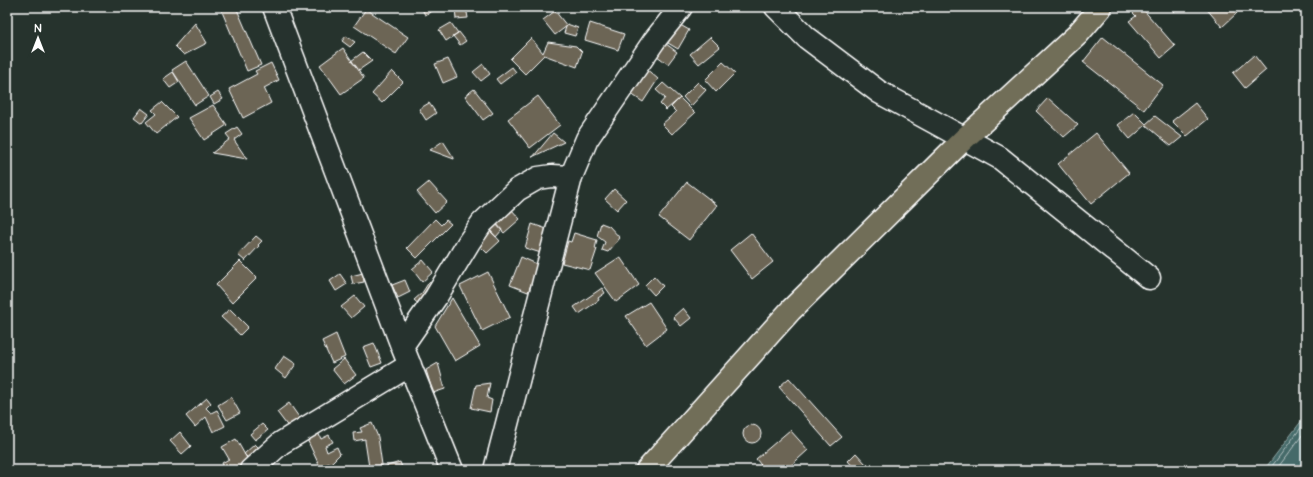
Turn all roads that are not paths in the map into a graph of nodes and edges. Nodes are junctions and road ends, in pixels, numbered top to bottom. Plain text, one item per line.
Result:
1 (274, 7) edge
2 (681, 7) edge
3 (776, 7) edge
4 (1101, 7) edge
5 (964, 139) junction
6 (571, 177) junction
7 (1149, 278) dead end
8 (406, 356) junction
9 (251, 470) edge
10 (452, 470) edge
11 (495, 470) edge
12 (647, 470) edge

1 - 8 street
2 - 6 street
3 - 5 street
4 - 5 main road
5 - 7 street
5 - 12 main road
6 - 8 street
6 - 11 street
8 - 9 street
8 - 10 street

